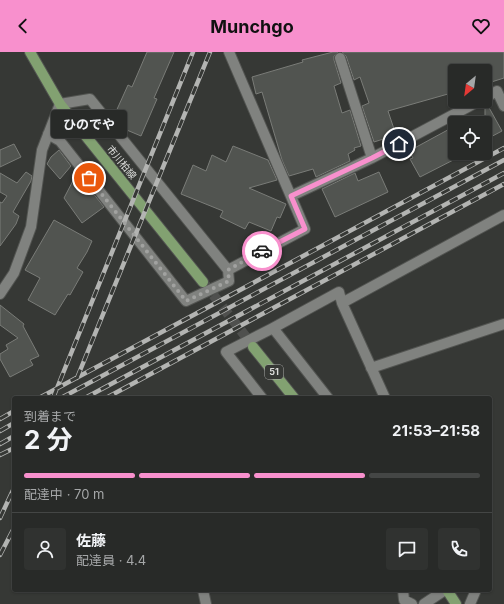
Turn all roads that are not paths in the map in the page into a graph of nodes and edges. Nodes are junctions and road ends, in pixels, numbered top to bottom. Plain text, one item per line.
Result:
1 (30, 52) edge
2 (229, 52) edge
3 (340, 58) dead end
4 (492, 94) edge
5 (60, 104) junction
6 (504, 106) edge
7 (466, 108) edge
8 (48, 134) junction
9 (372, 158) junction
10 (291, 196) junction
11 (504, 215) edge
12 (228, 270) junction
13 (203, 282) tunnel mouth
14 (0, 294) edge
15 (342, 303) junction
16 (504, 324) edge
17 (273, 328) junction
18 (253, 347) tunnel mouth
19 (371, 368) junction
20 (260, 396) edge
21 (292, 396) edge
22 (326, 396) edge
23 (384, 396) edge
24 (203, 592) edge
25 (403, 592) edge
26 (443, 592) edge
27 (447, 592) edge
28 (475, 592) edge
29 (206, 604) edge
30 (412, 604) edge
31 (424, 604) edge
32 (456, 604) edge
33 (470, 604) edge

1 - 5 main road, 市川柏線
2 - 10 street
3 - 9 street
4 - 6 street
5 - 8 street
5 - 12 street
5 - 13 main road, 市川柏線
7 - 9 street
8 - 12 street
8 - 14 street
9 - 10 street
10 - 12 street
11 - 15 street
15 - 17 street
15 - 19 street
16 - 19 street
17 - 20 street
17 - 22 street
18 - 21 main road, 51
19 - 23 street
24 - 29 street
25 - 30 street
26 - 31 street
27 - 32 main road
28 - 33 street

